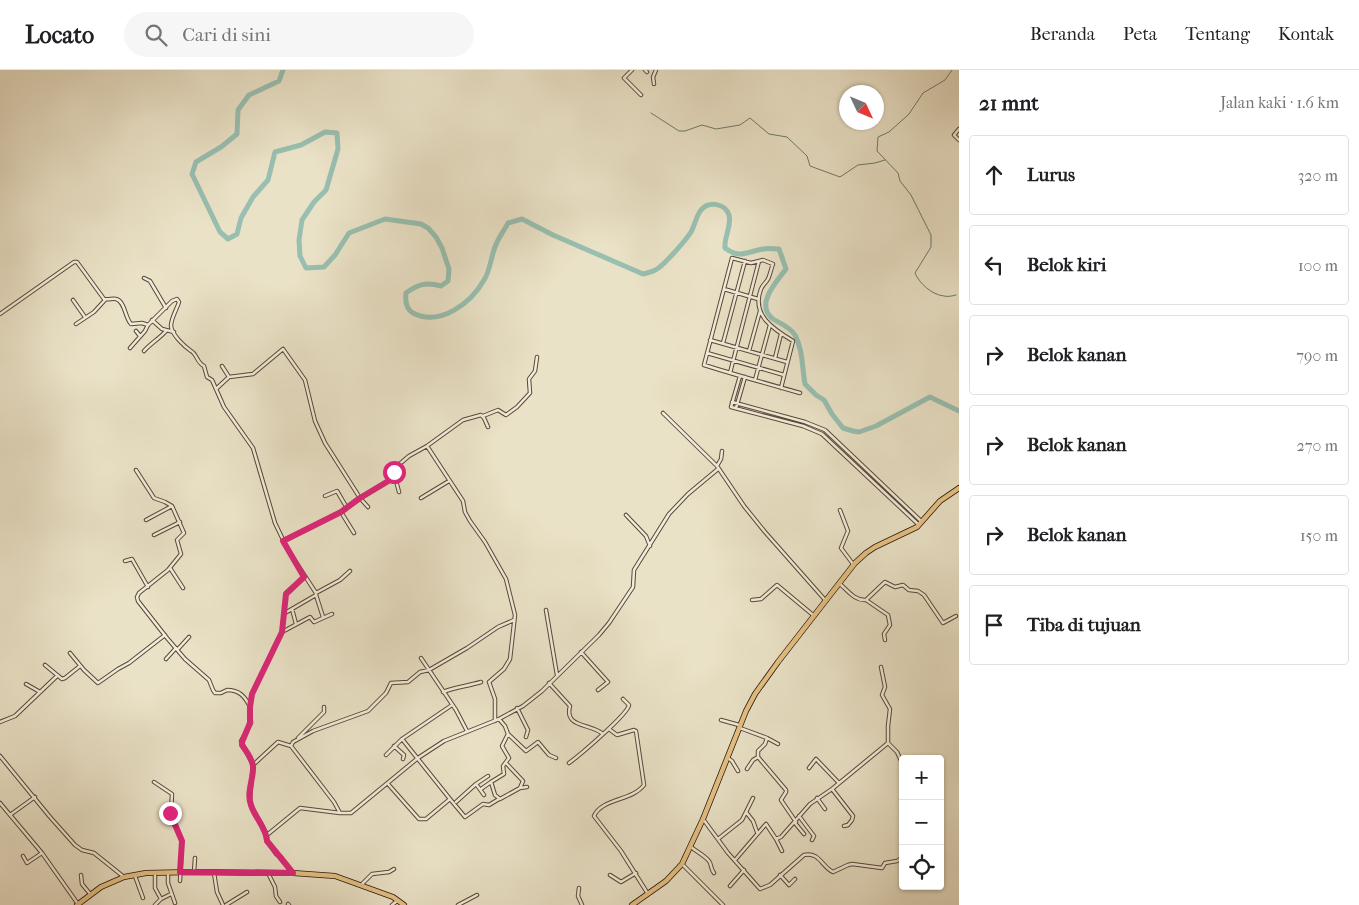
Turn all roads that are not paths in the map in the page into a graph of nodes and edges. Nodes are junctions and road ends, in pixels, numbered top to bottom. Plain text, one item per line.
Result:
1 (632, 70) edge
2 (656, 70) edge
3 (654, 84) dead end
4 (641, 95) dead end
5 (959, 129) edge
6 (959, 140) edge
7 (746, 261) junction
8 (759, 261) junction
9 (144, 278) dead end
10 (724, 289) junction
11 (737, 293) junction
12 (750, 297) junction
13 (758, 299) junction
14 (73, 300) dead end
15 (105, 300) junction
16 (166, 308) junction
17 (760, 311) junction
18 (0, 314) edge
19 (85, 317) junction
20 (152, 320) junction
21 (76, 324) dead end
22 (148, 325) junction
23 (770, 325) junction
24 (136, 331) dead end
25 (166, 331) junction
26 (174, 332) junction
27 (781, 334) junction
28 (140, 336) junction
29 (710, 340) junction
30 (723, 344) junction
31 (736, 347) junction
32 (130, 348) dead end
33 (144, 351) dead end
34 (749, 351) junction
35 (707, 353) junction
36 (762, 355) junction
37 (537, 358) dead end
38 (775, 358) junction
39 (733, 360) junction
40 (787, 362) junction
41 (222, 366) dead end
42 (759, 367) junction
43 (730, 373) junction
44 (784, 374) junction
45 (740, 376) junction
46 (229, 377) junction
47 (745, 377) junction
48 (755, 380) junction
49 (781, 388) junction
50 (215, 390) junction
51 (800, 393) dead end
52 (732, 402) junction
53 (738, 404) junction
54 (736, 408) junction
55 (663, 412) dead end
56 (482, 416) junction
57 (488, 427) dead end
58 (427, 446) junction
59 (722, 451) dead end
60 (718, 467) junction
61 (136, 470) dead end
62 (395, 477) junction
63 (449, 481) junction
64 (959, 488) edge
65 (399, 492) dead end
66 (325, 496) dead end
67 (360, 498) junction
68 (421, 498) dead end
69 (172, 506) junction
70 (368, 507) dead end
71 (347, 508) junction
72 (840, 510) dead end
73 (341, 512) junction
74 (626, 515) dead end
75 (146, 520) dead end
76 (180, 522) junction
77 (921, 524) junction
78 (354, 533) dead end
79 (154, 535) dead end
80 (283, 541) junction
81 (650, 546) junction
82 (125, 561) dead end
83 (854, 565) junction
84 (170, 568) junction
85 (350, 571) dead end
86 (304, 577) junction
87 (840, 584) junction
88 (148, 587) junction
89 (183, 588) dead end
90 (316, 594) junction
91 (752, 600) dead end
92 (866, 600) junction
93 (826, 601) junction
94 (292, 609) junction
95 (546, 610) dead end
96 (284, 613) junction
97 (332, 614) dead end
98 (814, 616) junction
99 (956, 616) dead end
100 (323, 617) junction
101 (514, 620) junction
102 (296, 624) junction
103 (282, 632) junction
104 (164, 635) junction
105 (189, 637) dead end
106 (885, 640) dead end
107 (177, 648) junction
108 (70, 652) dead end
109 (581, 652) junction
110 (421, 658) dead end
111 (166, 659) dead end
112 (45, 665) dead end
113 (80, 666) junction
114 (881, 667) dead end
115 (429, 670) junction
116 (557, 675) junction
117 (57, 676) junction
118 (481, 682) dead end
119 (26, 684) dead end
120 (549, 684) junction
121 (598, 690) dead end
122 (40, 692) junction
123 (443, 692) junction
124 (623, 698) dead end
125 (452, 705) junction
126 (250, 707) junction
127 (324, 707) dead end
128 (517, 708) junction
129 (499, 720) junction
130 (721, 720) dead end
131 (494, 721) junction
132 (0, 722) edge
133 (740, 727) junction
134 (609, 729) junction
135 (467, 731) junction
136 (508, 734) junction
137 (603, 734) junction
138 (526, 737) dead end
139 (767, 738) junction
140 (298, 739) junction
141 (402, 740) junction
142 (888, 743) junction
143 (778, 744) dead end
144 (290, 746) junction
145 (394, 746) junction
146 (386, 755) dead end
147 (0, 756) edge
148 (899, 756) edge
149 (758, 757) junction
150 (403, 758) dead end
151 (418, 758) junction
152 (556, 758) dead end
153 (728, 758) junction
154 (506, 763) junction
155 (569, 763) dead end
156 (253, 765) junction
157 (809, 768) dead end
158 (747, 769) dead end
159 (738, 772) dead end
160 (488, 776) dead end
161 (154, 782) dead end
162 (491, 782) junction
163 (840, 783) junction
164 (388, 784) junction
165 (476, 784) junction
166 (527, 787) dead end
167 (520, 788) junction
168 (481, 789) junction
169 (832, 789) junction
170 (484, 796) dead end
171 (34, 797) junction
172 (753, 798) dead end
173 (817, 798) junction
174 (450, 799) junction
175 (499, 799) junction
176 (456, 802) dead end
177 (0, 803) edge
178 (825, 809) dead end
179 (746, 812) junction
180 (340, 813) junction
181 (10, 815) junction
182 (800, 816) junction
183 (703, 820) junction
184 (795, 822) junction
185 (844, 826) dead end
186 (757, 832) junction
187 (804, 834) dead end
188 (267, 836) junction
189 (718, 838) junction
190 (776, 839) junction
191 (812, 840) dead end
192 (691, 847) junction
193 (782, 851) dead end
194 (42, 852) junction
195 (23, 856) dead end
196 (195, 858) dead end
197 (735, 860) junction
198 (899, 860) edge
199 (682, 864) junction
200 (394, 869) dead end
201 (744, 870) junction
202 (156, 872) junction
203 (168, 872) junction
204 (180, 872) junction
205 (194, 872) junction
206 (214, 873) junction
207 (268, 873) junction
208 (293, 873) junction
209 (636, 873) junction
210 (714, 873) dead end
211 (81, 875) dead end
212 (135, 875) junction
213 (610, 875) dead end
214 (780, 875) junction
215 (124, 877) junction
216 (795, 879) dead end
217 (180, 881) dead end
218 (361, 885) junction
219 (730, 886) dead end
220 (579, 888) dead end
221 (247, 892) dead end
222 (171, 894) junction
223 (648, 894) junction
224 (91, 895) junction
225 (477, 895) dead end
226 (144, 898) dead end
227 (161, 899) junction
228 (398, 900) junction
229 (280, 902) dead end
230 (175, 903) dead end
231 (78, 905) edge
232 (155, 905) edge
233 (225, 905) edge
234 (392, 905) edge
235 (404, 905) edge
236 (458, 905) edge
237 (582, 905) edge
238 (632, 905) edge
239 (722, 905) edge

1 - 4 street
2 - 3 street
5 - 6 street
7 - 8 street
7 - 10 street
7 - 11 street
8 - 12 street
8 - 13 street
9 - 16 street
10 - 11 street
10 - 29 street
11 - 12 street
11 - 30 street
12 - 13 street
12 - 31 street
13 - 17 street
14 - 19 street
15 - 18 street
15 - 19 street
15 - 22 street
16 - 20 street
16 - 26 street
17 - 23 street
17 - 34 street
19 - 21 street
20 - 22 street
20 - 25 street
22 - 28 street
23 - 27 street
23 - 36 street
24 - 28 street
25 - 26 street
25 - 33 street
26 - 50 street
27 - 38 street
27 - 40 street
28 - 32 street
29 - 30 street
29 - 35 street
30 - 31 street
31 - 34 street
31 - 39 street
34 - 36 street
35 - 39 street
35 - 43 street
36 - 38 street
36 - 42 street
37 - 56 street
38 - 40 street
39 - 42 street
39 - 43 street
40 - 44 street
41 - 46 street
42 - 44 street
42 - 48 street
43 - 45 street
44 - 49 street
45 - 47 street
45 - 52 street
46 - 50 street
46 - 67 street
47 - 48 street
47 - 53 street
48 - 49 street
49 - 51 street
50 - 80 street
52 - 53 street
52 - 54 street
53 - 54 street
53 - 77 street
54 - 77 street
55 - 60 street
56 - 57 street
56 - 58 street
58 - 62 street
58 - 63 street
59 - 60 street
60 - 81 street
60 - 93 street
61 - 69 street
62 - 65 street
62 - 67 street
63 - 68 street
63 - 101 street
64 - 77 main road
66 - 71 street
67 - 70 street
67 - 71 street
69 - 75 street
69 - 76 street
71 - 73 street
72 - 83 street
73 - 78 street
73 - 80 street
74 - 81 street
76 - 79 street
76 - 84 street
77 - 83 main road
80 - 86 street
81 - 109 street
82 - 88 street
83 - 87 main road
84 - 88 street
84 - 89 street
85 - 90 street
86 - 90 street
86 - 96 street
87 - 92 street
87 - 93 main road
88 - 104 street
90 - 94 street
90 - 100 street
91 - 98 street
92 - 99 street
92 - 106 street
93 - 98 main road
94 - 96 street
94 - 102 street
95 - 116 street
96 - 103 street
97 - 100 street
98 - 133 main road
100 - 102 street
101 - 115 street
101 - 131 street
102 - 103 street
103 - 126 street
104 - 107 street
104 - 113 street
105 - 107 street
107 - 111 street
107 - 126 street
108 - 113 street
109 - 116 street
109 - 121 street
110 - 115 street
112 - 117 street
113 - 117 street
114 - 142 street
115 - 123 street
115 - 140 street
116 - 120 street
117 - 122 street
118 - 123 street
119 - 122 street
120 - 128 street
120 - 137 street
122 - 132 street
123 - 125 street
124 - 134 street
125 - 135 street
125 - 141 street
126 - 156 street
127 - 140 street
128 - 129 street
128 - 138 street
129 - 131 street
129 - 136 street
130 - 133 street
131 - 135 street
133 - 139 street
133 - 153 main road
134 - 137 street
134 - 209 street
135 - 151 street
136 - 152 street
136 - 154 street
137 - 155 street
139 - 143 street
139 - 149 street
140 - 144 street
141 - 145 street
141 - 151 street
142 - 148 street
142 - 163 street
144 - 156 street
144 - 180 street
145 - 146 street
145 - 150 street
147 - 171 street
149 - 158 street
149 - 184 street
151 - 164 street
151 - 174 street
153 - 159 street
153 - 183 main road
154 - 162 street
154 - 167 street
156 - 188 street
157 - 163 street
160 - 165 street
161 - 204 street
162 - 168 street
162 - 175 street
163 - 169 street
164 - 174 street
164 - 180 street
165 - 168 street
165 - 176 street
166 - 167 street
167 - 175 street
168 - 170 street
169 - 173 street
169 - 185 street
171 - 181 street
171 - 215 street
172 - 179 street
173 - 178 street
173 - 182 street
174 - 175 street
177 - 181 street
179 - 186 street
179 - 189 street
180 - 188 street
181 - 194 street
182 - 184 street
182 - 191 street
183 - 189 street
183 - 192 main road
184 - 187 street
184 - 190 street
186 - 190 street
186 - 197 street
188 - 208 street
189 - 197 street
190 - 193 street
192 - 199 main road
192 - 210 street
194 - 195 street
194 - 231 street
196 - 205 street
197 - 201 street
198 - 214 street
199 - 223 main road
199 - 239 street
200 - 218 street
201 - 214 street
201 - 219 street
202 - 203 main road
202 - 212 main road
202 - 227 street
203 - 204 main road
203 - 222 street
204 - 205 main road
204 - 217 street
205 - 206 main road
206 - 207 main road
206 - 233 street
207 - 208 main road
207 - 229 street
208 - 218 main road
209 - 213 street
209 - 223 street
211 - 224 street
212 - 215 main road
212 - 226 street
214 - 216 street
215 - 224 main road
218 - 228 main road
220 - 237 street
221 - 233 street
222 - 227 street
222 - 230 street
223 - 238 main road
224 - 231 main road
225 - 236 street
227 - 232 street
228 - 234 street
228 - 235 main road

